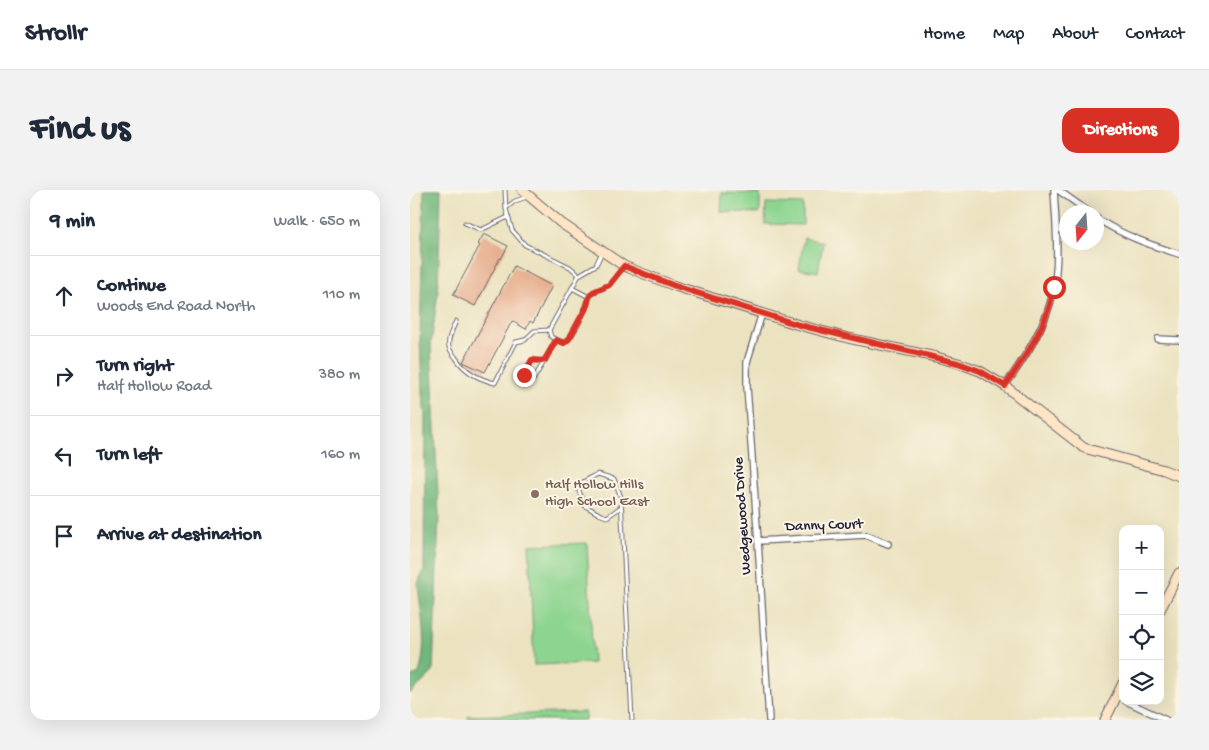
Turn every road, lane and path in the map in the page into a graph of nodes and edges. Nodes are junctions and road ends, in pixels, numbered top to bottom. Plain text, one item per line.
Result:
1 (505, 190) edge
2 (522, 190) edge
3 (1054, 190) edge
4 (1058, 190) edge
5 (533, 193) edge
6 (1079, 205) edge
7 (506, 208) junction
8 (508, 217) junction
9 (1104, 223) edge
10 (465, 224) dead end
11 (603, 252) junction
12 (1179, 254) edge
13 (624, 266) junction
14 (579, 275) junction
15 (572, 288) junction
16 (589, 297) junction
17 (762, 314) junction
18 (456, 321) dead end
19 (549, 330) junction
20 (1158, 339) dead end
21 (556, 340) junction
22 (1179, 340) edge
23 (545, 360) junction
24 (1005, 386) junction
25 (1179, 476) edge
26 (621, 507) junction
27 (758, 541) junction
28 (888, 544) dead end
29 (1179, 573) edge
30 (1164, 602) edge
31 (1119, 698) edge
32 (1134, 705) edge
33 (632, 720) edge
34 (769, 720) edge
35 (1104, 720) edge
36 (1166, 720) edge

1 - 7 lane
2 - 5 street
3 - 24 street
4 - 6 street
5 - 7 lane
5 - 11 street
7 - 8 lane
8 - 10 lane
8 - 14 lane
9 - 12 street
11 - 13 street
11 - 14 lane
13 - 16 lane
13 - 17 street
14 - 15 lane
15 - 16 lane
15 - 19 lane
16 - 21 lane
17 - 24 street
17 - 27 street, Wedgewood Drive
18 - 19 lane
19 - 21 lane
20 - 22 street
21 - 23 lane
23 - 23 lane
24 - 25 street
26 - 26 lane
26 - 33 lane
27 - 28 street, Danny Court
27 - 34 street, Wedgewood Drive
29 - 30 street
31 - 35 street
32 - 36 street

